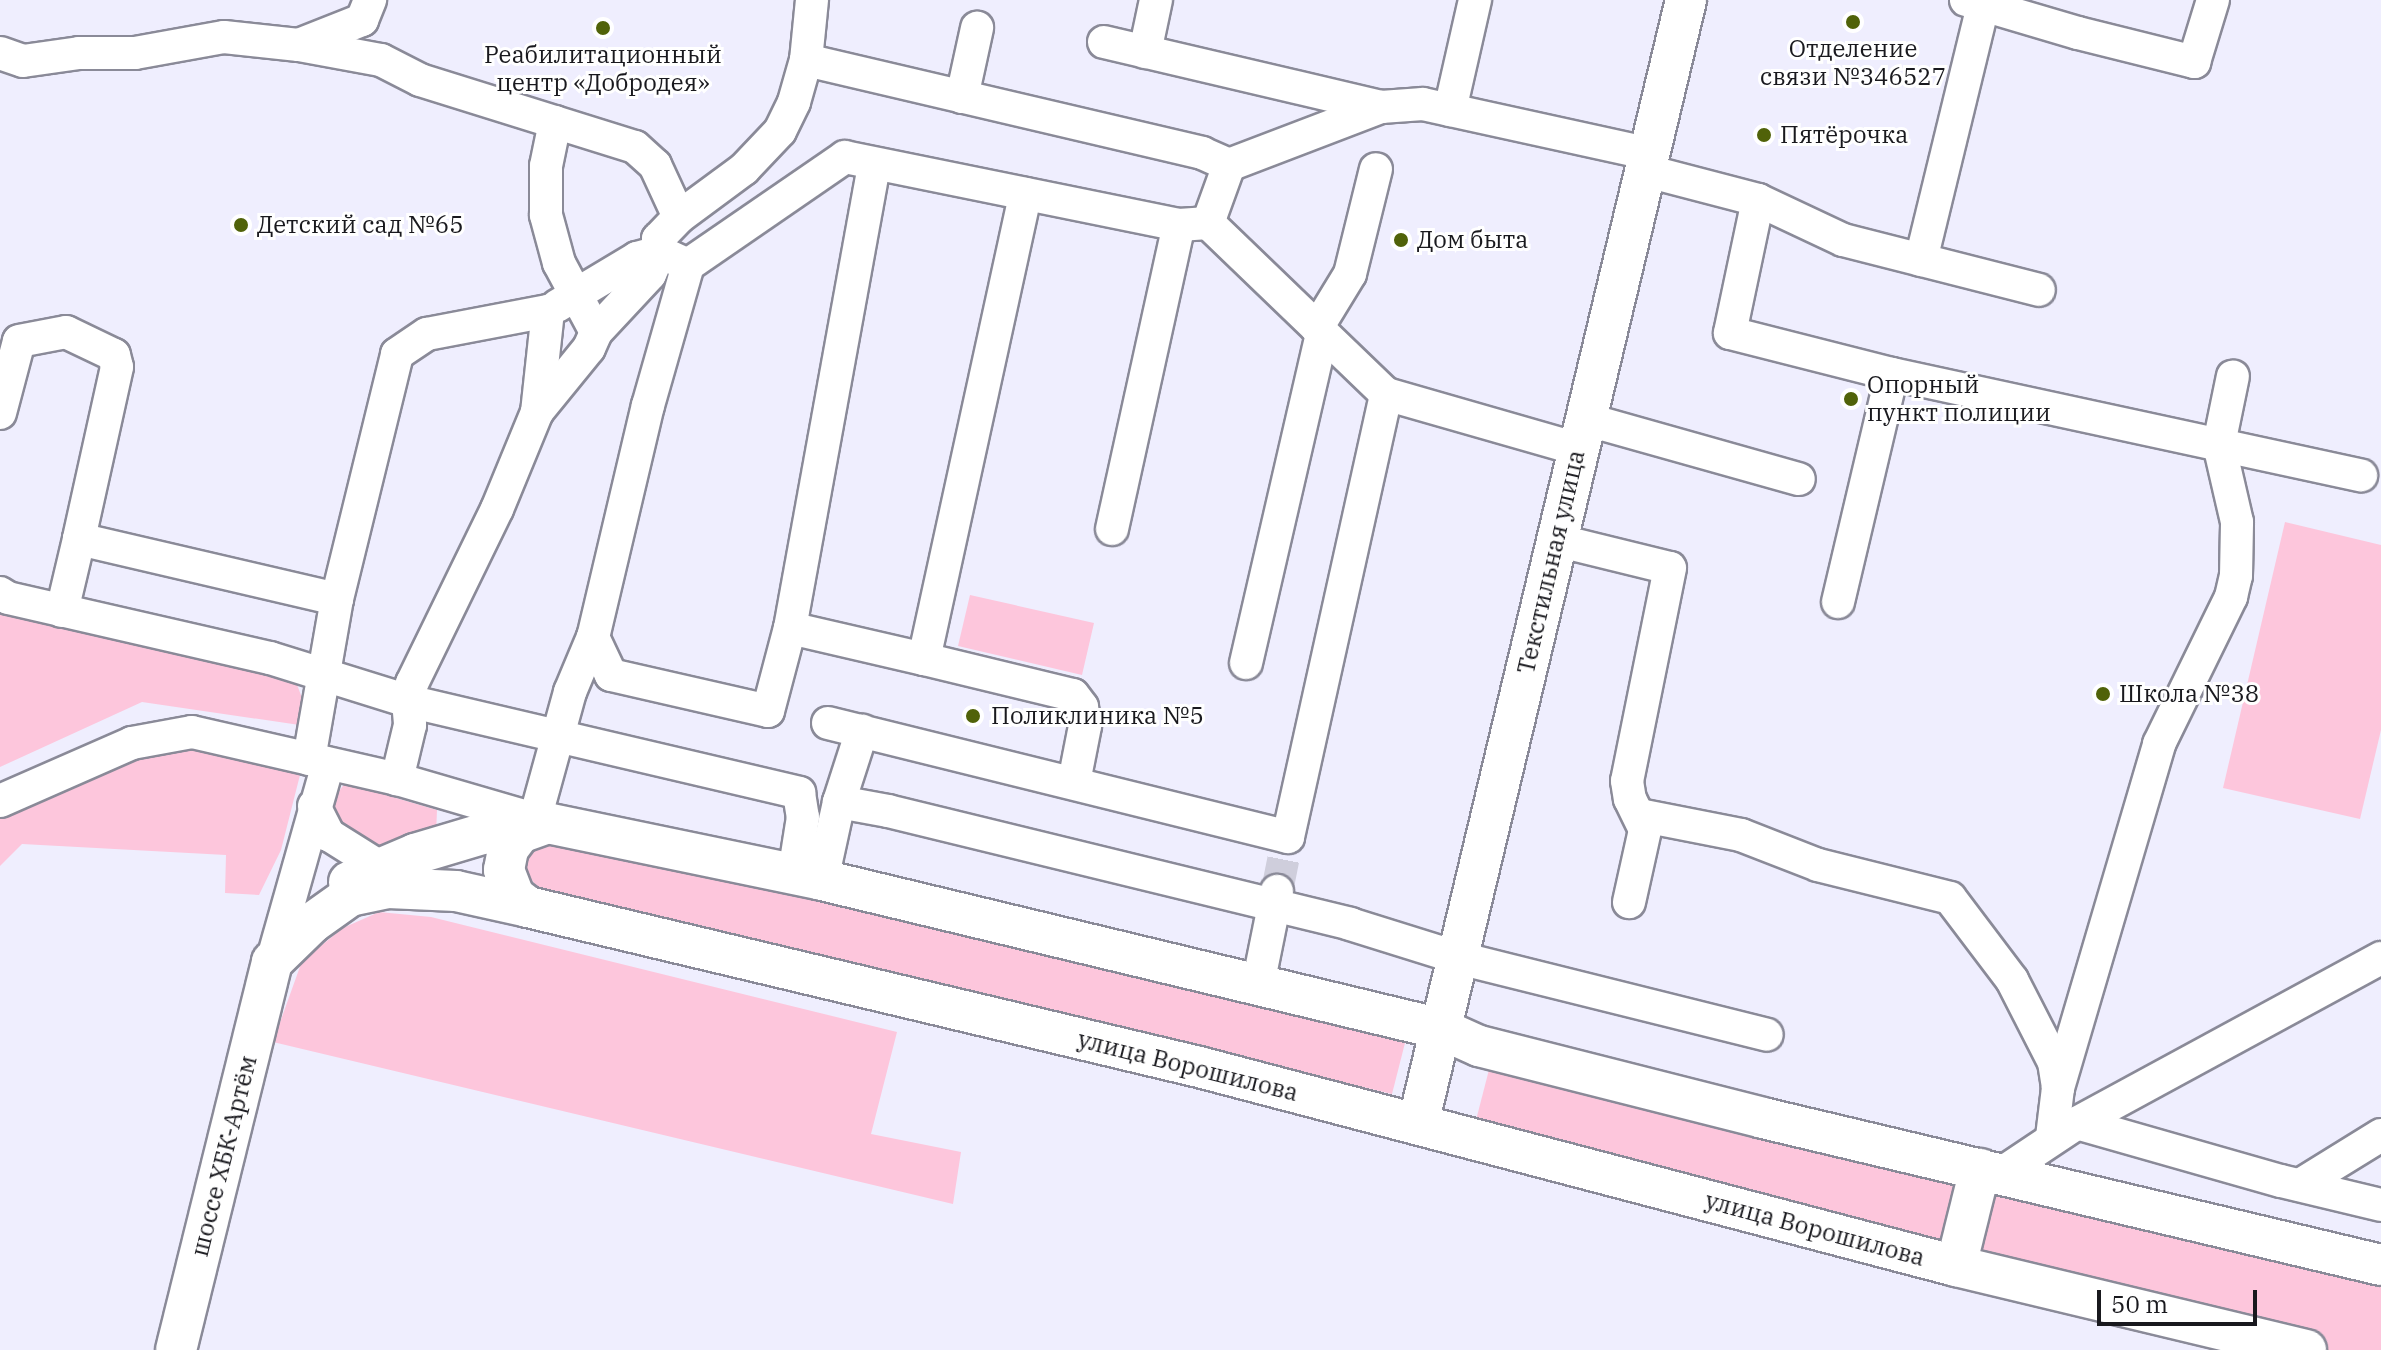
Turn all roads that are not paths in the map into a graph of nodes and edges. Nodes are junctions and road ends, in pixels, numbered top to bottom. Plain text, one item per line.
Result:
1 (370, 0) edge
2 (812, 0) edge
3 (1156, 0) edge
4 (1475, 0) edge
5 (1686, 0) edge
6 (2213, 0) edge
7 (1975, 3) edge
8 (977, 28) dead end
9 (1104, 42) dead end
10 (299, 45) junction
11 (1145, 52) junction
12 (0, 53) edge
13 (806, 60) junction
14 (962, 97) junction
15 (1381, 107) junction
16 (1450, 110) junction
17 (555, 122) junction
18 (1649, 163) junction
19 (874, 165) junction
20 (1229, 165) junction
21 (1376, 169) dead end
22 (1025, 194) junction
23 (1758, 200) junction
24 (679, 217) junction
25 (1194, 224) junction
26 (674, 259) junction
27 (1921, 260) junction
28 (2039, 290) dead end
29 (575, 295) junction
30 (548, 311) junction
31 (1320, 330) junction
32 (596, 332) junction
33 (1892, 374) junction
34 (2233, 376) dead end
35 (1386, 394) junction
36 (537, 412) junction
37 (0, 413) edge
38 (1581, 434) junction
39 (2219, 444) junction
40 (2361, 475) dead end
41 (1799, 479) dead end
42 (1112, 529) dead end
43 (79, 539) junction
44 (1556, 540) junction
45 (0, 593) edge
46 (337, 599) junction
47 (1838, 602) dead end
48 (62, 611) junction
49 (790, 628) junction
50 (593, 637) junction
51 (924, 659) junction
52 (1246, 663) dead end
53 (324, 674) junction
54 (408, 701) junction
55 (828, 723) dead end
56 (862, 731) junction
57 (560, 735) junction
58 (319, 761) junction
59 (397, 779) junction
60 (1074, 782) junction
61 (0, 801) edge
62 (839, 802) junction
63 (314, 806) junction
64 (1639, 815) junction
65 (541, 821) junction
66 (808, 877) junction
67 (383, 878) junction
68 (1275, 898) junction
69 (1629, 902) dead end
70 (528, 907) junction
71 (1459, 958) junction
72 (2381, 958) edge
73 (272, 962) junction
74 (1258, 985) junction
75 (1441, 1029) junction
76 (1767, 1035) dead end
77 (2058, 1088) junction
78 (1418, 1124) junction
79 (2064, 1130) junction
80 (2381, 1135) edge
81 (1991, 1171) junction
82 (2300, 1185) junction
83 (2381, 1205) edge
84 (2381, 1265) edge
85 (1956, 1266) junction
86 (176, 1350) edge
87 (2306, 1350) edge

1 - 10 street
2 - 13 street
3 - 11 street
4 - 16 street
5 - 18 main road, Текстильная улица
6 - 7 street
7 - 27 street
8 - 14 street
9 - 11 street
10 - 12 street
10 - 17 street
11 - 15 street
13 - 14 street
13 - 24 street
14 - 20 street
15 - 16 street
15 - 20 street
16 - 18 street
17 - 24 street
17 - 29 street
18 - 23 street
18 - 38 main road, Текстильная улица
19 - 22 street
19 - 26 street
19 - 49 street
20 - 25 street
21 - 31 street
22 - 25 street
22 - 51 street
23 - 27 street
23 - 33 street
24 - 26 street
25 - 31 street
25 - 42 street
26 - 29 street
26 - 32 street
26 - 50 street
27 - 28 street
29 - 30 street
29 - 32 street
30 - 36 street
30 - 46 street
31 - 35 street
31 - 52 street
32 - 36 street
33 - 39 street
33 - 47 street
34 - 39 street
35 - 38 street
35 - 60 street
36 - 54 street
37 - 43 street
38 - 41 street
38 - 44 main road, Текстильная улица
39 - 40 street
39 - 77 street
43 - 46 street
43 - 48 street
44 - 64 street
44 - 71 main road, Текстильная улица
45 - 48 street
46 - 53 street
48 - 53 street
49 - 50 street
49 - 51 street
50 - 57 street
51 - 60 street
53 - 54 street
53 - 58 street
54 - 57 street
54 - 59 street
55 - 56 street
56 - 60 street
56 - 62 street
57 - 65 street
57 - 66 street
58 - 59 street
58 - 61 street
58 - 63 street
59 - 65 street
62 - 66 street
62 - 68 street
63 - 67 street
63 - 73 street
64 - 69 street
64 - 77 street
65 - 66 main road
65 - 67 main road
65 - 70 main road
66 - 74 main road
67 - 70 main road
67 - 73 main road
68 - 71 street
68 - 74 street
70 - 78 main road, улица Ворошилова
71 - 75 main road, Текстильная улица
71 - 76 street
72 - 79 street
73 - 86 main road, шоссе ХБК-Артём
74 - 75 main road
75 - 78 main road, Текстильная улица
75 - 81 main road
77 - 79 street
78 - 85 main road, улица Ворошилова
79 - 81 street
79 - 82 street
80 - 82 street
81 - 84 main road
81 - 85 main road, улица Ворошилова
82 - 83 street
85 - 87 main road, улица Ворошилова

